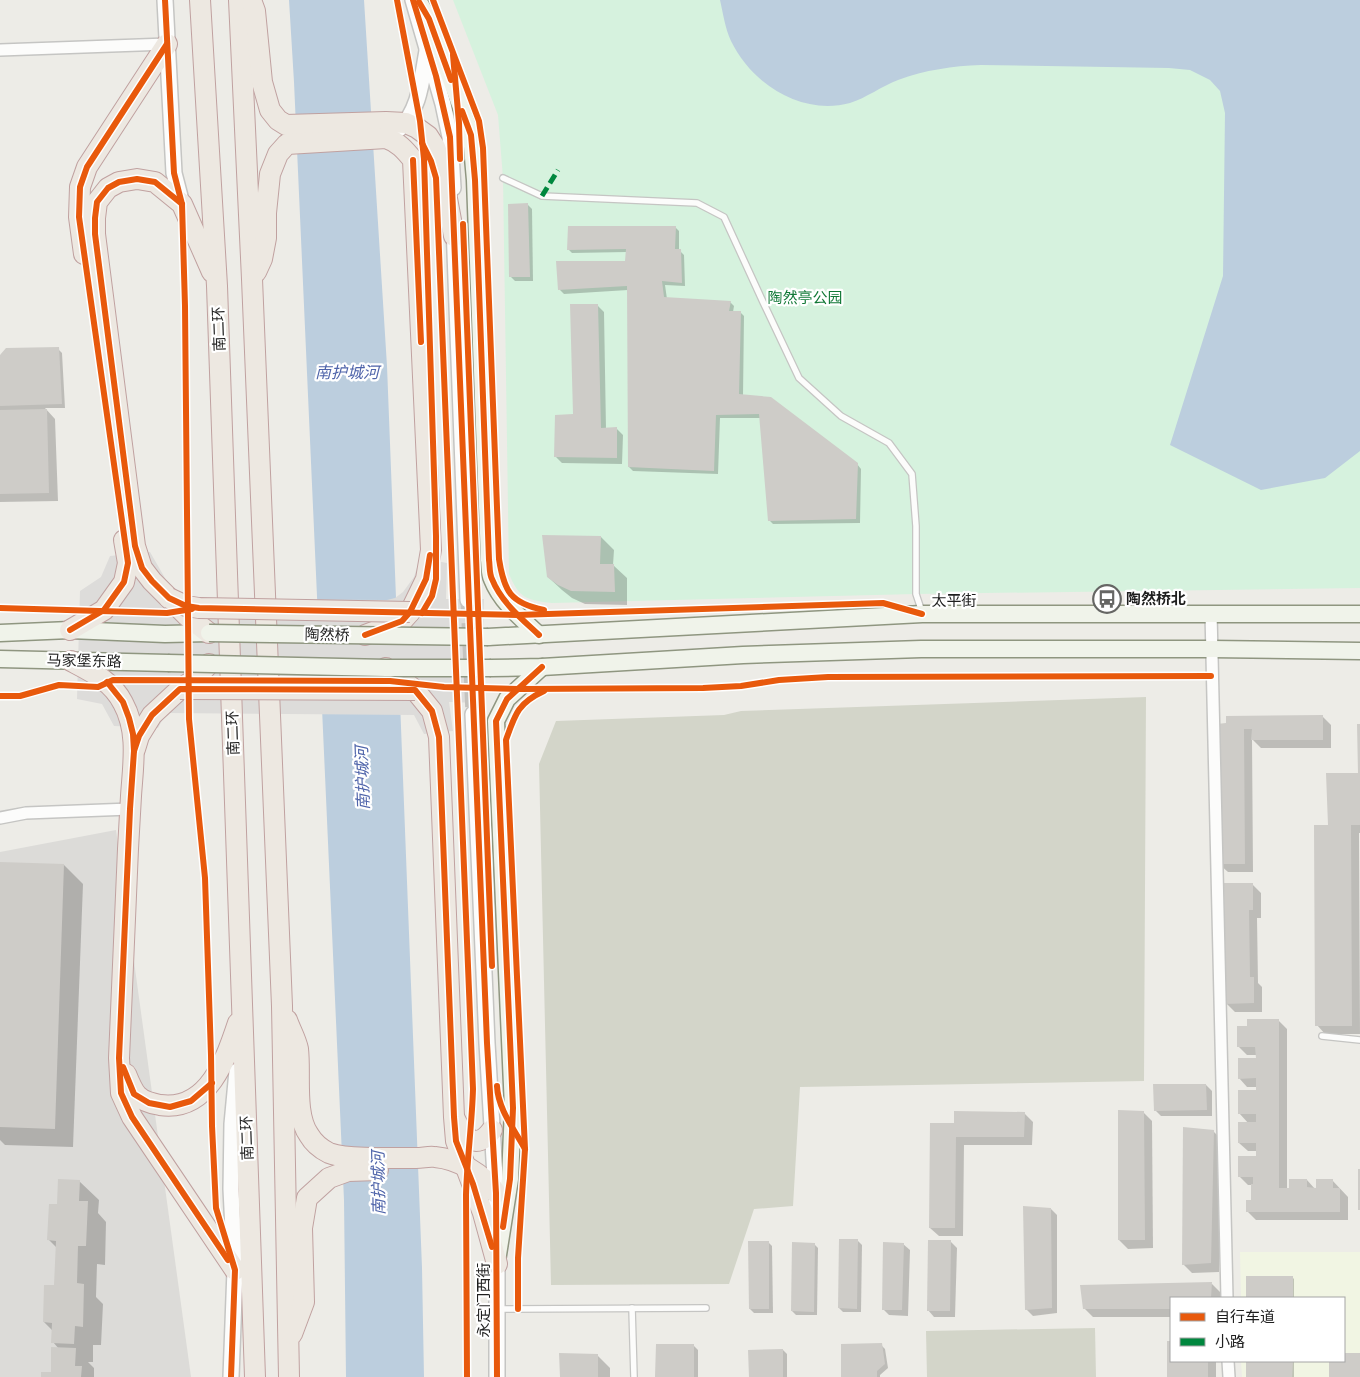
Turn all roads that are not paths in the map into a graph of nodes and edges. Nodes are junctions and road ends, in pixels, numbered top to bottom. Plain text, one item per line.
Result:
1 (165, 0) edge
2 (200, 0) edge
3 (239, 0) edge
4 (251, 0) edge
5 (413, 0) edge
6 (418, 0) edge
7 (167, 44) junction
8 (427, 47) junction
9 (0, 50) edge
10 (406, 123) junction
11 (386, 130) junction
12 (286, 135) junction
13 (503, 178) dead end
14 (182, 204) junction
15 (454, 236) junction
16 (252, 279) junction
17 (217, 286) junction
18 (169, 598) junction
19 (468, 600) tunnel mouth
20 (410, 612) junction
21 (1210, 613) junction
22 (922, 614) junction
23 (1360, 614) edge
24 (70, 630) junction
25 (0, 633) edge
26 (208, 633) junction
27 (165, 634) joint
28 (539, 635) junction
29 (365, 636) junction
30 (488, 637) joint
31 (1210, 649) junction
32 (1360, 651) edge
33 (5, 660) edge
34 (71, 661) junction
35 (168, 663) joint
36 (210, 664) junction
37 (542, 666) junction
38 (386, 668) junction
39 (180, 690) junction
40 (415, 690) junction
41 (472, 714) tunnel mouth
42 (134, 751) junction
43 (130, 809) junction
44 (0, 818) edge
45 (282, 1006) junction
46 (242, 1010) junction
47 (1322, 1036) dead end
48 (1360, 1040) edge
49 (119, 1058) junction
50 (454, 1117) junction
51 (492, 1130) junction
52 (432, 1161) junction
53 (466, 1167) junction
54 (487, 1195) junction
55 (497, 1264) junction
56 (235, 1270) junction
57 (1227, 1297) edge
58 (632, 1308) junction
59 (706, 1308) dead end
60 (497, 1309) junction
61 (288, 1344) junction
62 (1228, 1362) edge
63 (231, 1377) edge
64 (255, 1377) edge
65 (288, 1377) edge
66 (497, 1377) edge
67 (634, 1377) edge
68 (1228, 1377) edge

1 - 7 street
2 - 17 highway, 南二环
3 - 16 highway
4 - 12 highway
5 - 8 street
6 - 28 main road
7 - 9 street
7 - 14 street
7 - 24 highway
8 - 10 street
8 - 15 street
10 - 11 highway
10 - 15 highway
11 - 12 highway
11 - 20 highway
12 - 16 highway
13 - 22 lane
14 - 17 highway
14 - 18 highway
15 - 19 street
16 - 45 highway
17 - 46 highway, 南二环
18 - 20 highway, bridge
18 - 26 highway, bridge
20 - 29 highway, bridge
21 - 22 main road, 太平街
21 - 23 main road, 太平街
21 - 31 street
22 - 28 main road, 太平街
24 - 25 main road, 马家堡东路
24 - 27 main road, 马家堡东路
26 - 27 main road, 陶然桥
26 - 29 main road, 陶然桥, bridge
28 - 30 main road, 太平街
29 - 30 main road, 陶然桥, bridge
31 - 32 main road
31 - 37 main road
31 - 57 street
33 - 34 main road, 马家堡东路
34 - 35 main road, 马家堡东路
34 - 42 highway
35 - 36 main road, 陶然桥, bridge
36 - 38 main road, 陶然桥, bridge
36 - 39 highway, bridge
37 - 38 main road, 陶然桥, bridge
37 - 55 main road
38 - 40 highway
39 - 40 highway, bridge
39 - 42 highway
40 - 50 highway
41 - 51 street
42 - 43 highway
43 - 44 street
43 - 49 highway
45 - 52 highway
45 - 61 highway
46 - 49 highway
46 - 56 street
46 - 64 highway, 南二环
47 - 48 lane
49 - 56 highway
50 - 51 highway
50 - 52 highway
50 - 53 highway
51 - 54 street
52 - 53 highway
52 - 54 highway
52 - 61 highway
53 - 54 highway
54 - 55 highway
55 - 60 street, 永定门西街
56 - 63 street
58 - 59 lane
58 - 60 lane
58 - 67 lane
60 - 66 street, 永定门西街
61 - 65 highway
62 - 68 street

